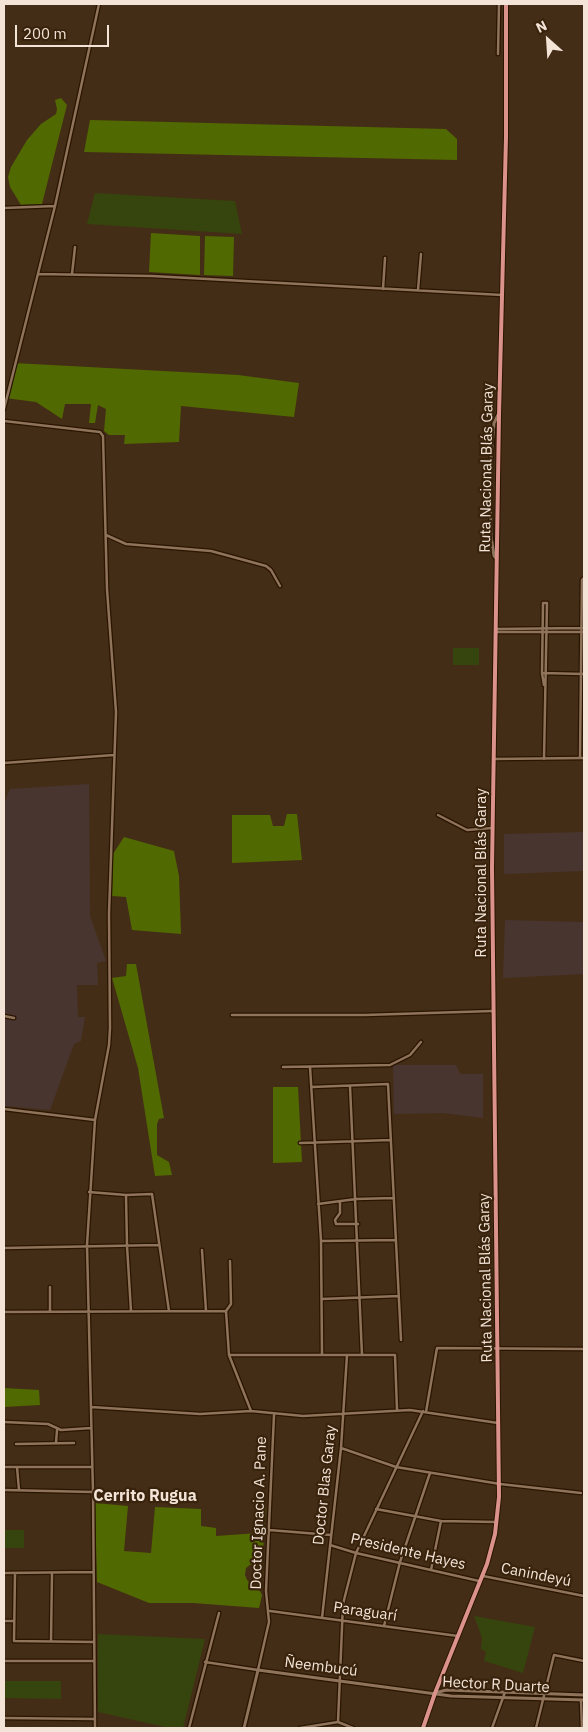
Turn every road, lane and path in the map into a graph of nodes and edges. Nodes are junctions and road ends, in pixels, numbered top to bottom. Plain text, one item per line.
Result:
1 (99, 4) edge
2 (499, 4) edge
3 (506, 4) edge
4 (498, 54) dead end
5 (55, 206) junction
6 (4, 208) edge
7 (75, 247) dead end
8 (421, 254) dead end
9 (385, 258) dead end
10 (38, 274) junction
11 (72, 274) junction
12 (383, 288) junction
13 (418, 290) junction
14 (502, 295) junction
15 (4, 409) edge
16 (499, 415) junction
17 (4, 421) edge
18 (106, 536) junction
19 (496, 558) junction
20 (584, 578) edge
21 (280, 586) dead end
22 (496, 630) junction
23 (543, 630) junction
24 (547, 630) junction
25 (582, 630) junction
26 (542, 673) junction
27 (546, 673) junction
28 (583, 674) edge
29 (544, 685) junction
30 (114, 755) junction
31 (580, 758) junction
32 (584, 758) edge
33 (493, 759) junction
34 (544, 759) junction
35 (4, 763) edge
36 (438, 815) dead end
37 (492, 828) junction
38 (493, 1010) junction
39 (232, 1015) dead end
40 (4, 1016) edge
41 (14, 1018) dead end
42 (422, 1042) dead end
43 (284, 1067) dead end
44 (310, 1067) junction
45 (350, 1086) junction
46 (312, 1087) junction
47 (4, 1110) edge
48 (95, 1120) junction
49 (392, 1140) junction
50 (353, 1141) junction
51 (314, 1142) junction
52 (300, 1143) dead end
53 (89, 1192) junction
54 (126, 1195) junction
55 (394, 1198) junction
56 (356, 1199) junction
57 (340, 1202) junction
58 (318, 1204) junction
59 (358, 1224) junction
60 (396, 1240) junction
61 (321, 1241) junction
62 (358, 1241) junction
63 (159, 1245) junction
64 (126, 1246) junction
65 (87, 1247) junction
66 (4, 1248) edge
67 (202, 1250) dead end
68 (230, 1261) dead end
69 (50, 1287) dead end
70 (399, 1296) junction
71 (360, 1297) junction
72 (322, 1298) junction
73 (50, 1311) junction
74 (89, 1311) junction
75 (131, 1311) junction
76 (169, 1311) junction
77 (206, 1311) junction
78 (226, 1311) junction
79 (4, 1312) edge
80 (401, 1340) dead end
81 (499, 1349) junction
82 (584, 1349) edge
83 (322, 1354) junction
84 (229, 1355) junction
85 (347, 1355) junction
86 (362, 1355) junction
87 (91, 1407) junction
88 (398, 1410) junction
89 (251, 1411) junction
90 (425, 1412) junction
91 (274, 1415) junction
92 (344, 1415) junction
93 (4, 1422) edge
94 (499, 1423) junction
95 (91, 1428) junction
96 (57, 1429) junction
97 (56, 1443) junction
98 (16, 1444) dead end
99 (74, 1444) dead end
100 (341, 1448) junction
101 (396, 1466) junction
102 (4, 1467) edge
103 (17, 1467) junction
104 (92, 1467) junction
105 (430, 1473) junction
106 (500, 1484) junction
107 (4, 1490) edge
108 (19, 1490) junction
109 (93, 1492) junction
110 (581, 1493) dead end
111 (376, 1509) junction
112 (415, 1517) junction
113 (441, 1521) junction
114 (497, 1522) junction
115 (269, 1530) junction
116 (331, 1535) junction
117 (330, 1545) junction
118 (356, 1553) junction
119 (400, 1562) junction
120 (431, 1570) junction
121 (15, 1572) junction
122 (93, 1572) junction
123 (4, 1573) edge
124 (52, 1573) junction
125 (483, 1576) junction
126 (481, 1581) junction
127 (584, 1596) edge
128 (270, 1611) junction
129 (219, 1613) dead end
130 (322, 1618) junction
131 (341, 1620) junction
132 (4, 1621) edge
133 (14, 1621) junction
134 (384, 1626) junction
135 (458, 1636) junction
136 (50, 1641) junction
137 (94, 1642) junction
138 (94, 1661) junction
139 (584, 1661) edge
140 (4, 1662) edge
141 (205, 1662) junction
142 (258, 1670) junction
143 (341, 1681) junction
144 (505, 1692) junction
145 (434, 1693) junction
146 (544, 1693) junction
147 (584, 1695) edge
148 (504, 1698) junction
149 (541, 1699) junction
150 (582, 1700) edge
151 (4, 1718) edge
152 (94, 1719) junction
153 (338, 1722) junction
154 (95, 1728) edge
155 (189, 1728) edge
156 (244, 1728) edge
157 (300, 1728) edge
158 (353, 1728) edge
159 (423, 1728) edge
160 (492, 1728) edge
161 (536, 1728) edge
162 (582, 1728) edge

1 - 5 street
2 - 4 street
3 - 14 highway, Ruta Nacional Blás Garay
5 - 6 street
5 - 10 street
7 - 11 street
8 - 13 street
9 - 12 street
10 - 11 street
10 - 15 street
11 - 12 street
12 - 13 street
13 - 14 street
14 - 16 highway, Ruta Nacional Blás Garay
16 - 19 highway, Ruta Nacional Blás Garay
16 - 19 street
17 - 18 street
18 - 21 street
18 - 30 street
19 - 22 highway, Ruta Nacional Blás Garay
20 - 25 street
22 - 23 street
22 - 33 highway, Ruta Nacional Blás Garay
23 - 24 street
23 - 24 street
23 - 26 street
24 - 25 street
24 - 27 street
25 - 28 street
26 - 27 street
26 - 29 street
27 - 28 street
27 - 29 street
28 - 31 street
29 - 34 street
30 - 35 street
30 - 48 street
31 - 32 street
31 - 34 street
33 - 34 street
33 - 37 highway, Ruta Nacional Blás Garay
36 - 37 street
37 - 38 highway, Ruta Nacional Blás Garay
38 - 39 street
38 - 81 highway, Ruta Nacional Blás Garay
40 - 41 street
42 - 44 street
43 - 44 street
44 - 46 street
45 - 46 street
45 - 49 street
45 - 50 street
46 - 51 street
47 - 48 street
48 - 53 street
49 - 50 street
49 - 55 street
50 - 51 street
50 - 56 street
51 - 52 street
51 - 58 street
53 - 54 street
53 - 65 street
54 - 63 street
54 - 64 street
55 - 56 street
55 - 60 street
56 - 57 street
56 - 59 street
57 - 58 street
57 - 59 street
58 - 61 street
59 - 62 street
60 - 62 street
60 - 70 street
61 - 62 street
61 - 72 street
62 - 71 street
63 - 64 street
63 - 76 street
64 - 65 street
64 - 75 street
65 - 66 street
65 - 74 street
67 - 77 street
68 - 78 street
69 - 73 street
70 - 71 street
70 - 80 street
71 - 72 street
71 - 86 street
72 - 83 street
73 - 74 street
73 - 79 street
74 - 75 street
74 - 87 street
75 - 76 street
76 - 77 street
77 - 78 street
78 - 84 street
81 - 82 street
81 - 90 street
81 - 94 highway, Ruta Nacional Blás Garay
83 - 84 street
83 - 85 street
84 - 89 street
85 - 86 street
85 - 92 street, Doctor Blas Garay
86 - 88 street
87 - 89 street
87 - 95 street
88 - 90 street
88 - 92 street
89 - 91 street
90 - 94 street
90 - 101 street
91 - 92 street
91 - 115 street, Doctor Ignacio A. Pane
92 - 100 street, Doctor Blas Garay
93 - 96 street
94 - 106 highway, Ruta Nacional Blás Garay
95 - 96 street
95 - 104 street
96 - 97 street
97 - 98 street
97 - 99 street
100 - 101 street
100 - 116 street, Doctor Blas Garay
101 - 105 street
101 - 111 street
102 - 103 street
103 - 104 street
103 - 108 street
104 - 109 street
105 - 106 street
105 - 112 street
106 - 110 street
106 - 114 highway, Ruta Nacional Blás Garay
107 - 108 street
108 - 109 street
109 - 122 street
111 - 112 street
111 - 118 street
112 - 113 street
112 - 119 street
113 - 114 street
113 - 120 street
114 - 125 highway, Ruta Nacional Blás Garay
115 - 116 street
115 - 128 street, Doctor Ignacio A. Pane
116 - 117 street, Doctor Blas Garay
117 - 118 street, Presidente Hayes
117 - 130 street, Doctor Blas Garay
118 - 119 street, Presidente Hayes
118 - 131 street
119 - 120 street, Presidente Hayes
119 - 134 street
120 - 126 street, Presidente Hayes
121 - 123 street
121 - 124 street
121 - 133 street
122 - 124 street
122 - 137 street
124 - 136 street
125 - 126 highway, Ruta Nacional Blás Garay
125 - 127 street, Canindeyú
126 - 135 highway, Ruta Nacional Blás Garay
128 - 130 street, Paraguarí
128 - 142 street, Doctor Ignacio A. Pane
129 - 141 street
130 - 131 street, Paraguarí
131 - 134 street, Paraguarí
131 - 143 street
132 - 133 street
133 - 136 street
134 - 135 street, Paraguarí
135 - 145 highway, Ruta Nacional Blás Garay
136 - 137 street
137 - 138 street
138 - 140 street
138 - 152 street
139 - 146 street
141 - 142 street, Ñeembucú
141 - 155 street
142 - 143 street, Ñeembucú
142 - 156 street
143 - 145 street, Ñeembucú
143 - 153 street
144 - 145 street, Hector R Duarte
144 - 146 street, Hector R Duarte
144 - 148 street
145 - 148 street, Hector R Duarte
145 - 159 highway, Ruta Nacional Blás Garay
146 - 147 street, Hector R Duarte
146 - 149 street
148 - 149 street, Hector R Duarte
148 - 160 street
149 - 150 street, Hector R Duarte
149 - 161 street
150 - 162 street
151 - 152 street
152 - 154 street
153 - 157 street
153 - 158 street

